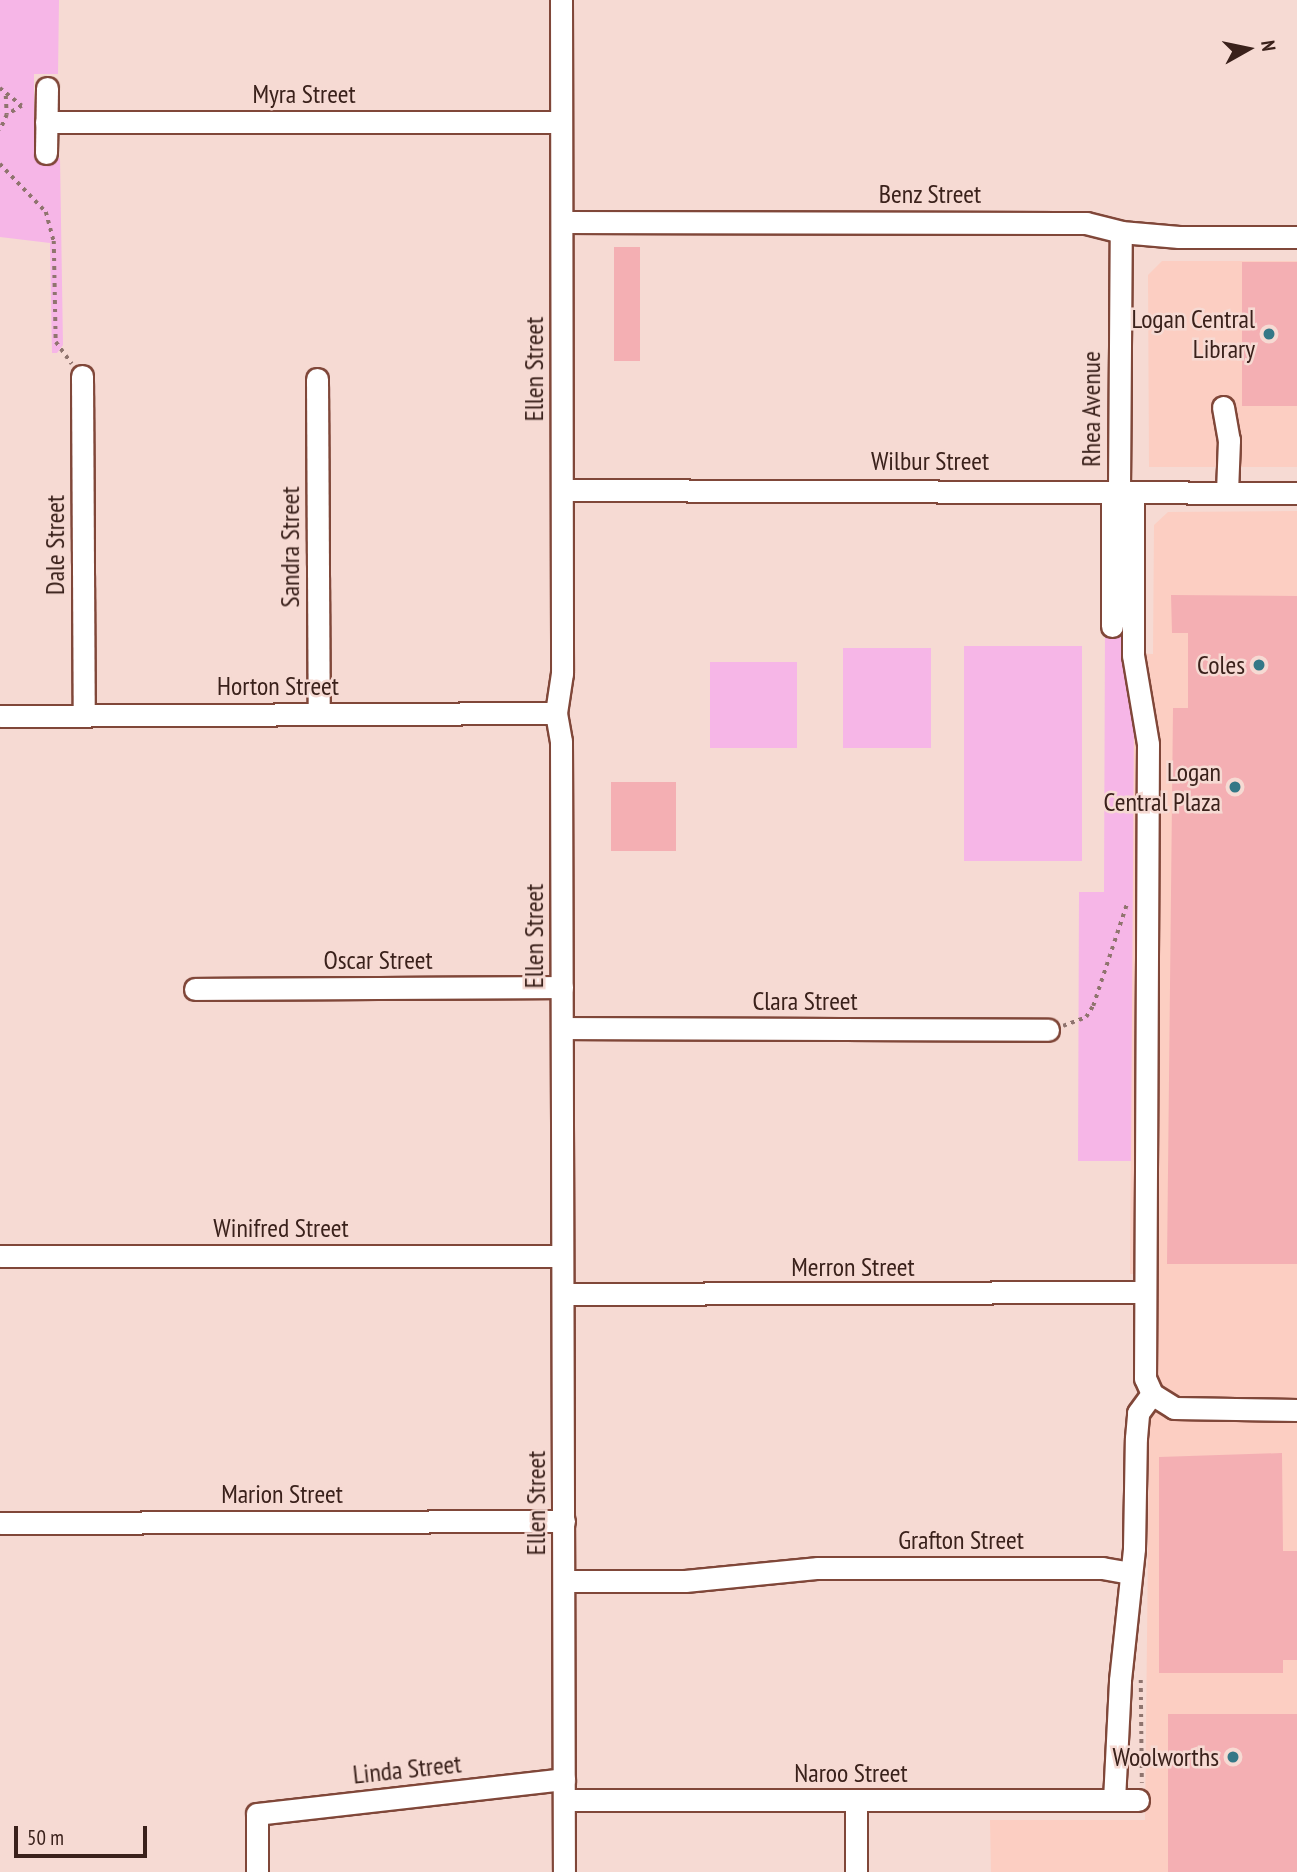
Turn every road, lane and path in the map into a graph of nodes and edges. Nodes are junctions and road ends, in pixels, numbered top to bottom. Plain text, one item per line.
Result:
1 (561, 0) edge
2 (0, 88) edge
3 (47, 88) dead end
4 (5, 94) junction
5 (7, 115) junction
6 (46, 122) junction
7 (561, 122) junction
8 (0, 131) edge
9 (46, 153) dead end
10 (0, 164) edge
11 (562, 222) junction
12 (1121, 232) junction
13 (1297, 237) edge
14 (82, 376) joint
15 (317, 379) dead end
16 (1223, 407) dead end
17 (1119, 489) junction
18 (562, 490) junction
19 (1227, 492) junction
20 (1297, 493) edge
21 (1112, 626) dead end
22 (556, 713) junction
23 (319, 714) junction
24 (84, 715) junction
25 (0, 716) edge
26 (1149, 878) junction
27 (562, 987) junction
28 (195, 989) dead end
29 (562, 1028) junction
30 (1048, 1030) joint
31 (0, 1256) edge
32 (562, 1256) junction
33 (1144, 1292) junction
34 (563, 1294) junction
35 (1152, 1394) junction
36 (1297, 1410) edge
37 (564, 1521) junction
38 (0, 1523) edge
39 (1130, 1573) junction
40 (565, 1581) junction
41 (564, 1790) junction
42 (1114, 1800) junction
43 (1138, 1800) dead end
44 (856, 1801) junction
45 (257, 1872) edge
46 (564, 1872) edge
47 (856, 1872) edge

1 - 7 street, Ellen Street
2 - 4 path
3 - 6 street
4 - 5 path
4 - 5 path
5 - 8 path
6 - 7 street, Myra Street
6 - 9 street
7 - 11 street, Ellen Street
10 - 14 path
11 - 12 street, Benz Street
11 - 18 street, Ellen Street
12 - 13 street, Benz Street
12 - 17 street, Rhea Avenue
14 - 24 street, Dale Street
15 - 23 street, Sandra Street
16 - 19 street
17 - 18 street, Wilbur Street
17 - 19 street, Wilbur Street
17 - 21 street, Rhea Avenue
17 - 26 street
18 - 22 street, Ellen Street
19 - 20 street, Wilbur Street
22 - 23 street, Horton Street
22 - 27 street, Ellen Street
23 - 24 street, Horton Street
24 - 25 street, Horton Street
26 - 30 path
26 - 33 street
27 - 28 street, Oscar Street
27 - 29 street, Ellen Street
29 - 30 street, Clara Street
29 - 32 street, Ellen Street
31 - 32 street, Winifred Street
32 - 34 street, Ellen Street
33 - 34 street, Merron Street
33 - 35 street
34 - 37 street, Ellen Street
35 - 36 street
35 - 39 street
37 - 38 street, Marion Street
37 - 40 street, Ellen Street
39 - 40 street, Grafton Street
39 - 42 street
40 - 41 street, Ellen Street
41 - 44 street, Naroo Street
41 - 45 street, Linda Street
41 - 46 street, Ellen Street
42 - 43 street, Naroo Street
42 - 44 street, Naroo Street
44 - 47 street

